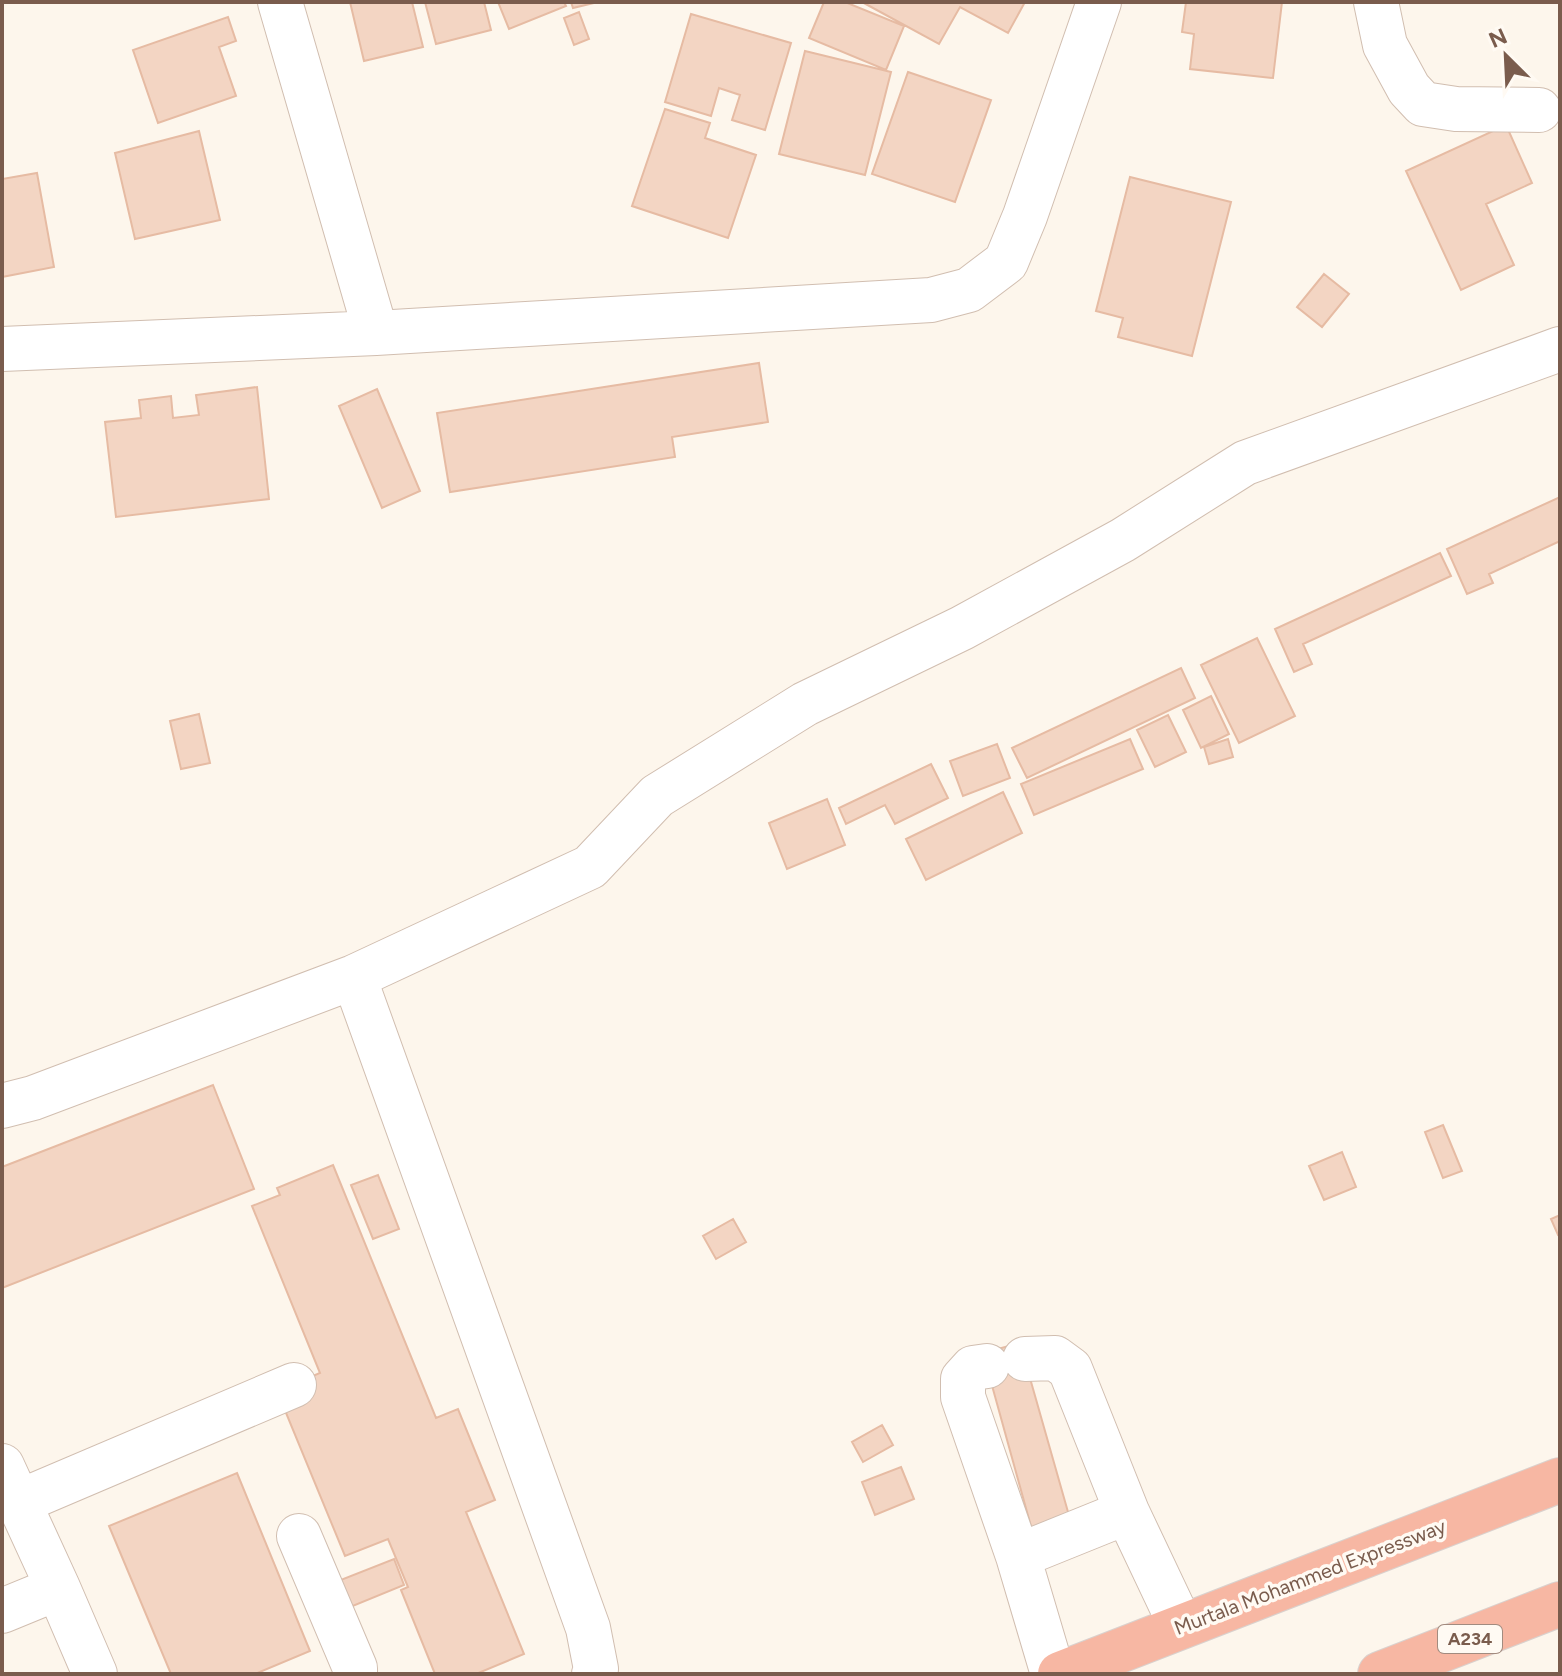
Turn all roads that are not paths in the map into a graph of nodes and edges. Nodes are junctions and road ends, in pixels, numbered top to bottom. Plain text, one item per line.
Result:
1 (280, 2) edge
2 (1099, 2) edge
3 (1376, 2) edge
4 (1539, 110) dead end
5 (376, 333) junction
6 (2, 349) edge
7 (1560, 349) edge
8 (354, 977) junction
9 (2, 1106) edge
10 (294, 1385) dead end
11 (1560, 1480) edge
12 (10, 1484) edge
13 (1127, 1512) junction
14 (299, 1536) dead end
15 (1018, 1556) junction
16 (58, 1588) junction
17 (1560, 1604) edge
18 (2, 1611) edge
19 (1181, 1626) junction
20 (95, 1674) edge
21 (355, 1674) edge
22 (594, 1674) edge
23 (1053, 1674) edge
24 (1060, 1674) edge
25 (1380, 1674) edge

1 - 5 street
2 - 5 street
3 - 4 street
5 - 6 street
7 - 8 street
8 - 9 street
8 - 22 street
10 - 12 street
11 - 19 highway, Murtala Mohammed Expressway
12 - 16 street
13 - 15 street
13 - 15 street
13 - 19 street
14 - 21 street
15 - 23 street
16 - 18 street
16 - 20 street
17 - 25 highway, A234
19 - 24 highway, Murtala Mohammed Expressway

